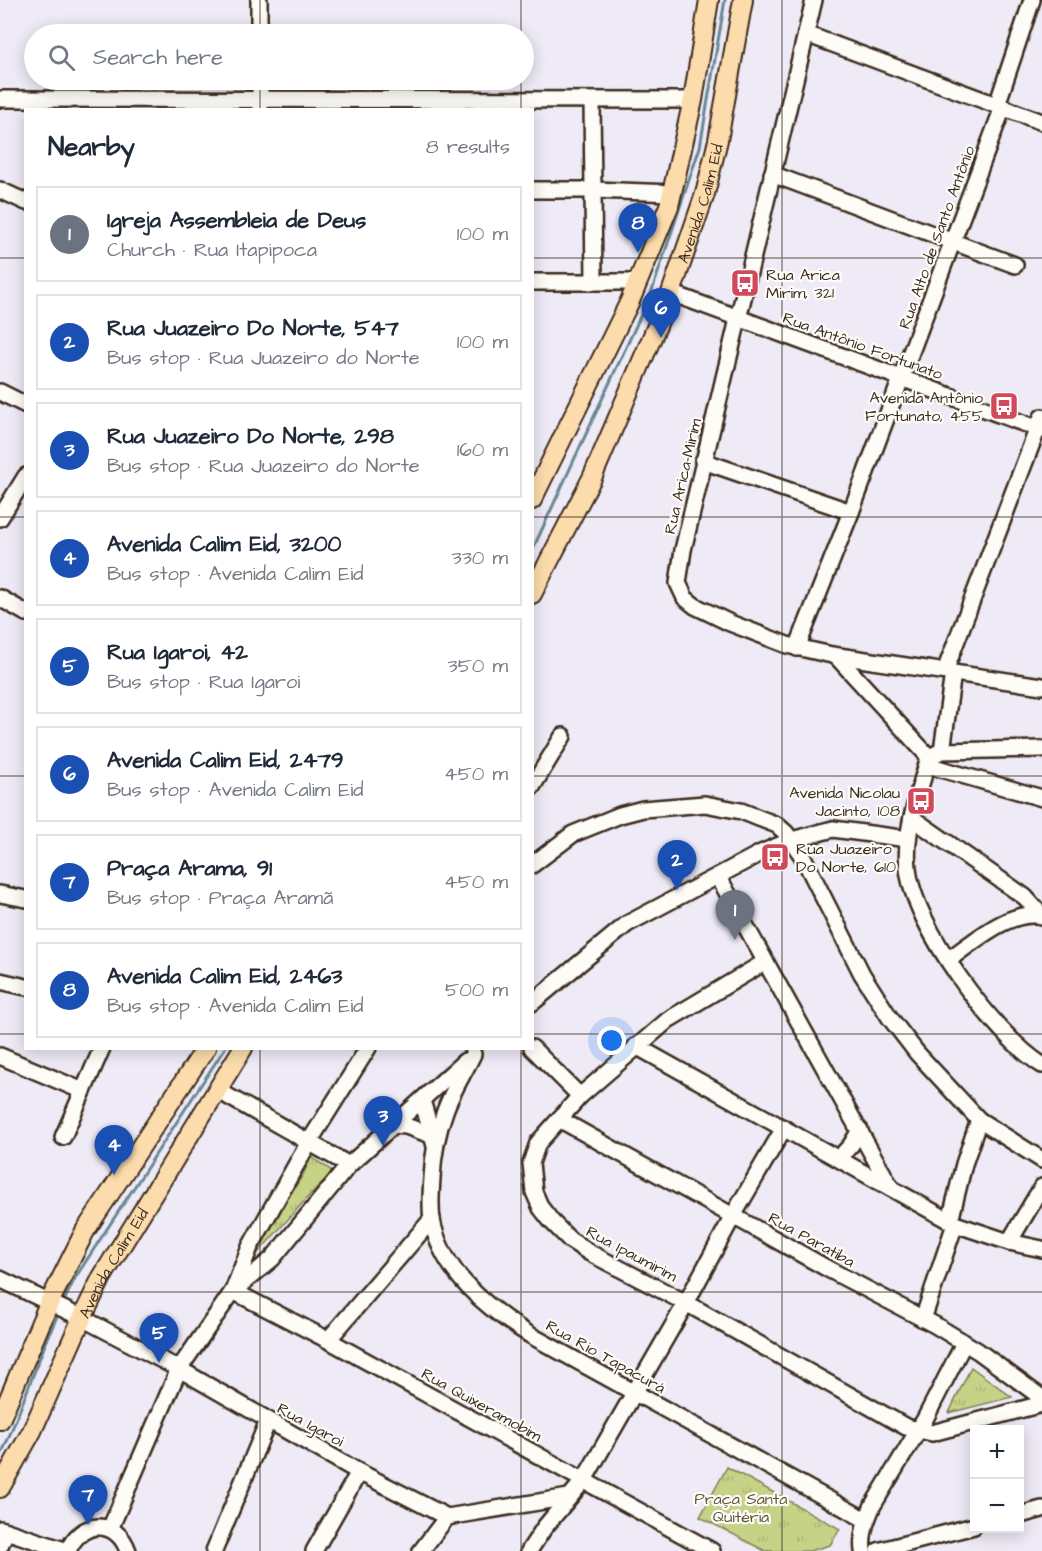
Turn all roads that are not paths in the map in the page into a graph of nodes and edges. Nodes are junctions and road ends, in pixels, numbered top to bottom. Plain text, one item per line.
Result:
1 (259, 0) edge
2 (709, 0) edge
3 (743, 0) edge
4 (814, 0) edge
5 (1032, 0) edge
6 (259, 24) edge
7 (806, 34) junction
8 (0, 99) edge
9 (693, 100) junction
10 (592, 101) junction
11 (260, 105) edge
12 (1000, 106) junction
13 (1042, 122) edge
14 (772, 174) junction
15 (0, 190) edge
16 (534, 190) edge
17 (593, 190) junction
18 (673, 193) junction
19 (24, 201) edge
20 (953, 241) junction
21 (1015, 265) dead end
22 (534, 282) edge
23 (594, 282) junction
24 (638, 282) junction
25 (671, 293) junction
26 (737, 318) junction
27 (902, 379) junction
28 (0, 392) edge
29 (24, 404) edge
30 (1041, 425) edge
31 (703, 461) junction
32 (538, 471) edge
33 (24, 479) edge
34 (534, 490) edge
35 (852, 512) junction
36 (0, 518) edge
37 (534, 590) edge
38 (0, 598) edge
39 (24, 611) edge
40 (797, 648) junction
41 (836, 656) junction
42 (949, 672) junction
43 (1042, 686) edge
44 (563, 736) dead end
45 (1042, 749) edge
46 (933, 757) junction
47 (534, 784) edge
48 (1042, 798) edge
49 (912, 818) junction
50 (908, 839) junction
51 (792, 840) junction
52 (534, 863) edge
53 (718, 876) junction
54 (0, 894) edge
55 (24, 899) edge
56 (1042, 916) edge
57 (948, 960) junction
58 (765, 962) junction
59 (0, 981) edge
60 (24, 987) edge
61 (534, 1001) edge
62 (636, 1046) junction
63 (101, 1050) edge
64 (205, 1050) edge
65 (242, 1050) edge
66 (367, 1050) edge
67 (534, 1050) edge
68 (476, 1051) edge
69 (0, 1056) edge
70 (1042, 1065) edge
71 (217, 1090) junction
72 (83, 1091) junction
73 (428, 1094) junction
74 (580, 1096) junction
75 (445, 1112) junction
76 (559, 1119) junction
77 (979, 1120) junction
78 (393, 1125) junction
79 (784, 1128) junction
80 (860, 1130) junction
81 (63, 1137) dead end
82 (433, 1141) junction
83 (309, 1142) junction
84 (839, 1158) junction
85 (1042, 1160) edge
86 (349, 1165) junction
87 (1042, 1187) edge
88 (891, 1188) junction
89 (733, 1216) junction
90 (432, 1219) junction
91 (952, 1222) junction
92 (1009, 1242) junction
93 (1042, 1249) edge
94 (0, 1279) edge
95 (233, 1291) junction
96 (686, 1303) junction
97 (63, 1310) junction
98 (923, 1319) junction
99 (328, 1340) junction
100 (964, 1342) junction
101 (179, 1369) junction
102 (633, 1392) junction
103 (1042, 1398) edge
104 (1042, 1404) edge
105 (0, 1420) edge
106 (268, 1421) junction
107 (918, 1430) junction
108 (359, 1472) junction
109 (584, 1480) junction
110 (0, 1488) edge
111 (569, 1497) junction
112 (1042, 1509) edge
113 (1024, 1514) edge
114 (447, 1517) junction
115 (866, 1520) junction
116 (970, 1527) edge
117 (3, 1530) edge
118 (110, 1530) junction
119 (0, 1546) edge
120 (68, 1551) edge
121 (128, 1551) edge
122 (214, 1551) edge
123 (314, 1551) edge
124 (421, 1551) edge
125 (529, 1551) edge
126 (712, 1551) edge
127 (863, 1551) edge
128 (878, 1551) edge

1 - 6 street
2 - 9 main road, Avenida Calim Eid
3 - 25 main road, Avenida Calim Eid
4 - 7 street, Rua Arica-Mirim
5 - 12 street, Rua Alto de Santo Antônio
7 - 12 street
7 - 14 street, Rua Arica-Mirim
8 - 11 street
9 - 10 street
9 - 18 main road, Avenida Calim Eid
10 - 11 street
10 - 17 street
12 - 13 street
12 - 20 street, Rua Alto de Santo Antônio
14 - 20 street
14 - 26 street, Rua Arica-Mirim
15 - 19 street
16 - 17 street
17 - 18 street
17 - 23 street
18 - 24 main road, Avenida Calim Eid
20 - 21 street
20 - 27 street, Rua Alto de Santo Antônio
22 - 23 street
23 - 24 street
24 - 32 main road, Avenida Calim Eid
25 - 26 street, Rua Antônio Fortunato
25 - 37 main road, Avenida Calim Eid
26 - 27 street, Rua Antônio Fortunato
26 - 31 street, Rua Arica-Mirim
27 - 30 street, Rua Antônio Fortunato
27 - 35 street, Rua Alto de Santo Antônio
28 - 29 street
30 - 42 street
31 - 35 street
31 - 40 street, Rua Arica-Mirim
32 - 34 main road, Avenida Calim Eid
33 - 36 street
35 - 40 street, Rua Alto de Santo Antônio
38 - 39 street
40 - 41 street, Rua Arica-Mirim
41 - 42 street, Rua Arica-Mirim
41 - 46 street
42 - 43 street, Rua Arica-Mirim
42 - 46 street
44 - 47 street
45 - 46 street
46 - 48 street
46 - 49 street
49 - 50 street
49 - 56 street
50 - 51 street
50 - 57 street
51 - 52 street
51 - 53 street
51 - 77 street
53 - 58 street
53 - 61 street
54 - 55 street
56 - 57 street
57 - 70 street
58 - 62 street, Rua Ipaumirim
58 - 80 street
59 - 60 street
62 - 74 street, Rua Ipaumirim
62 - 79 street
63 - 72 street
64 - 97 main road, Avenida Calim Eid
65 - 71 main road, Avenida Calim Eid
66 - 83 street
67 - 74 street
68 - 73 street
68 - 75 street, Rua Rio Tapacurá
69 - 72 street
71 - 83 street
71 - 97 main road, Avenida Calim Eid
72 - 81 street
73 - 75 street
73 - 78 street
73 - 82 street, Rua Rio Tapacurá
74 - 76 street, Rua Ipaumirim
75 - 82 street, Rua Rio Tapacurá
76 - 89 street, Rua Paratiba
76 - 96 street, Rua Ipaumirim
77 - 85 street
77 - 91 street
78 - 82 street
78 - 86 street
79 - 84 street
79 - 89 street
80 - 84 street
80 - 88 street
82 - 90 street, Rua Rio Tapacurá
83 - 86 street
83 - 95 street
84 - 88 street
86 - 95 street
87 - 92 street
88 - 91 street
89 - 96 street
89 - 98 street, Rua Paratiba
90 - 99 street
90 - 102 street, Rua Rio Tapacurá
91 - 92 street
91 - 98 street
92 - 93 street
94 - 97 street, Rua Igaroi
95 - 99 street, Rua Quixeramobim
95 - 101 street
96 - 102 street
96 - 107 street, Rua Ipaumirim
97 - 101 street, Rua Igaroi
97 - 105 main road, Avenida Calim Eid
97 - 110 main road, Avenida Calim Eid
98 - 100 street, Rua Paratiba
99 - 109 street, Rua Quixeramobim
100 - 103 street, Rua Paratiba
100 - 107 street
101 - 106 street, Rua Igaroi
101 - 118 street
102 - 109 street
102 - 115 street, Rua Rio Tapacurá
104 - 107 street, Rua Ipaumirim
106 - 108 street, Rua Igaroi
106 - 122 street
107 - 115 street
108 - 114 street, Rua Igaroi
108 - 123 street
109 - 111 street
109 - 126 street, Rua Quixeramobim
111 - 114 street
111 - 125 street
112 - 113 street
114 - 124 street
115 - 127 street
116 - 128 street
117 - 119 street
117 - 120 street
118 - 120 street
118 - 121 street

